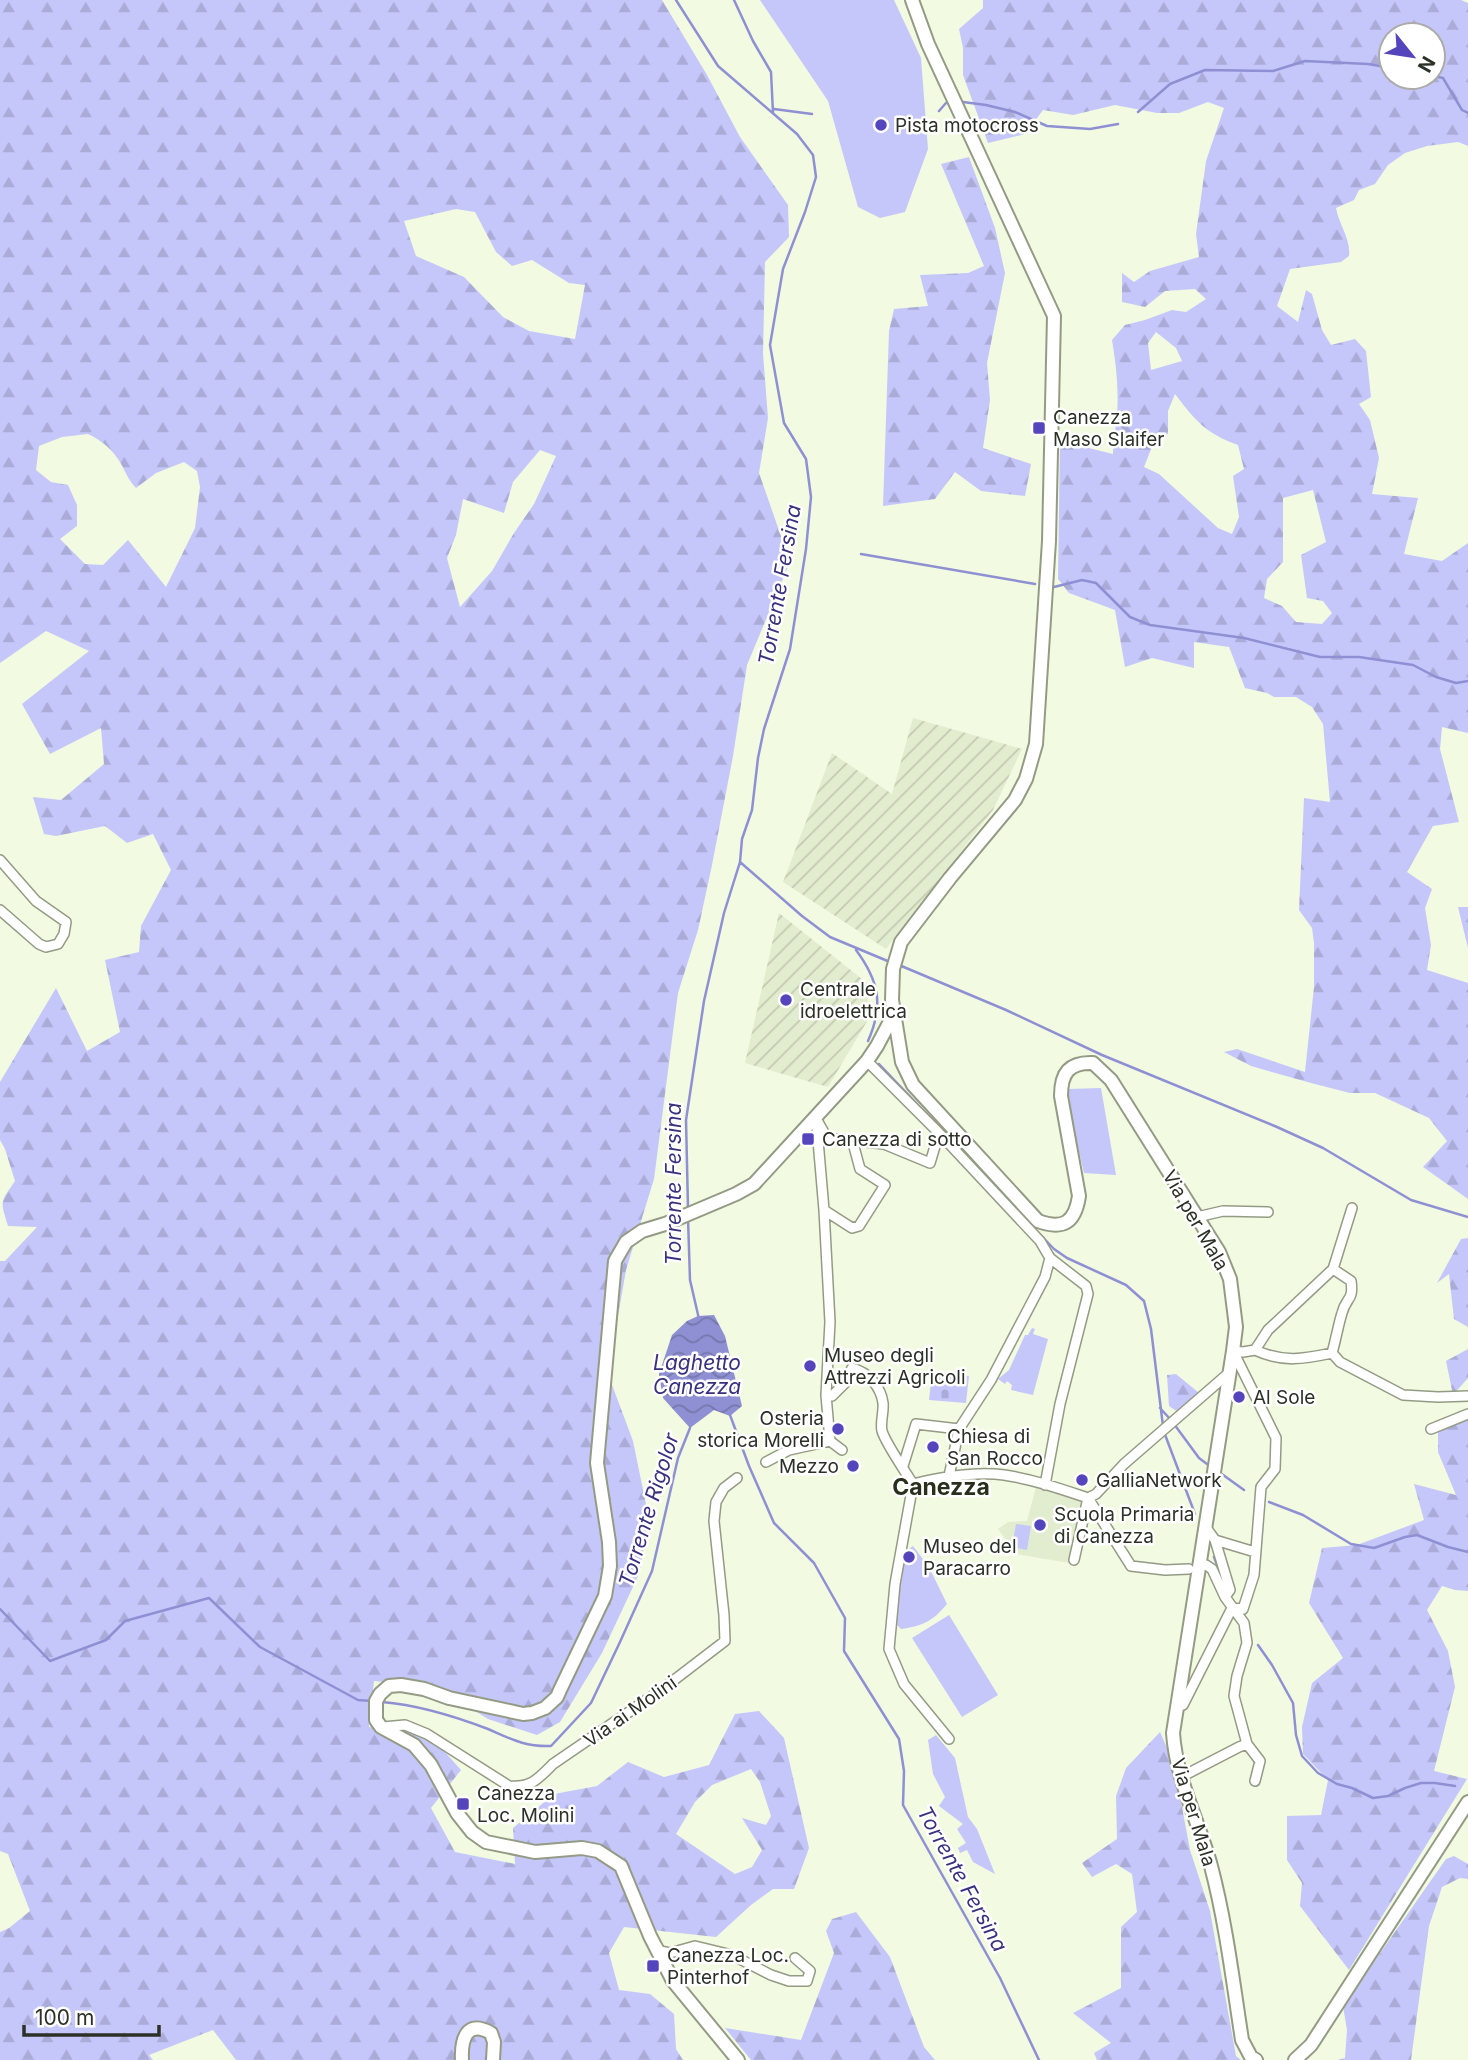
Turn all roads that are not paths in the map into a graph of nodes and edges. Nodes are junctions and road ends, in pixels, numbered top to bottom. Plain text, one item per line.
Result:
1 (912, 0) edge
2 (0, 860) edge
3 (0, 910) edge
4 (894, 1013) junction
5 (877, 1046) junction
6 (900, 1049) junction
7 (867, 1061) junction
8 (816, 1117) junction
9 (939, 1133) junction
10 (853, 1143) junction
11 (1352, 1208) dead end
12 (824, 1210) junction
13 (1268, 1212) dead end
14 (1197, 1217) junction
15 (1050, 1258) junction
16 (1333, 1269) junction
17 (1255, 1350) junction
18 (1233, 1351) junction
19 (1332, 1353) junction
20 (1231, 1371) junction
21 (826, 1395) junction
22 (1468, 1396) edge
23 (1468, 1414) edge
24 (958, 1429) junction
25 (1431, 1429) dead end
26 (830, 1441) junction
27 (842, 1450) dead end
28 (766, 1462) dead end
29 (903, 1466) junction
30 (948, 1476) junction
31 (737, 1478) dead end
32 (913, 1484) junction
33 (1045, 1485) junction
34 (1088, 1499) junction
35 (1205, 1526) junction
36 (1215, 1540) junction
37 (1255, 1552) junction
38 (1074, 1560) dead end
39 (1206, 1565) dead end
40 (1189, 1569) dead end
41 (1225, 1597) junction
42 (1233, 1608) junction
43 (1177, 1706) junction
44 (381, 1727) junction
45 (949, 1738) dead end
46 (1247, 1744) junction
47 (1181, 1777) junction
48 (1255, 1781) dead end
49 (1468, 1802) edge
50 (650, 1936) junction
51 (795, 1958) dead end
52 (1299, 2059) edge
53 (462, 2060) edge
54 (493, 2060) edge
55 (738, 2060) edge
56 (1256, 2060) edge

1 - 4 main road
2 - 3 street
4 - 5 main road
4 - 6 main road
5 - 6 main road
5 - 7 main road
6 - 14 main road, Via per Mala
7 - 8 main road
7 - 9 street
8 - 10 street
8 - 12 street
8 - 44 main road
9 - 10 street
9 - 15 street
10 - 12 street
11 - 16 street
12 - 21 street
13 - 14 street
14 - 18 main road, Via per Mala
15 - 24 street
15 - 33 street
16 - 17 street
16 - 19 street
17 - 18 street
17 - 19 street
18 - 20 main road, Via per Mala
18 - 37 street
19 - 22 street
20 - 34 street
20 - 35 main road, Via per Mala
21 - 26 street
21 - 29 street
23 - 25 street
24 - 29 street
24 - 30 street
26 - 27 street
26 - 28 street
29 - 32 street
30 - 32 street
30 - 33 street
31 - 44 street, Via ai Molini
32 - 45 street
33 - 34 street
34 - 38 street
34 - 40 street
35 - 36 street
35 - 43 main road, Via per Mala
36 - 37 street
36 - 41 street
37 - 42 street
39 - 41 street
41 - 42 street
42 - 43 street
42 - 46 street
43 - 47 main road, Via per Mala
44 - 50 main road
46 - 47 street
46 - 48 street
47 - 56 main road, Via per Mala
49 - 52 main road
50 - 51 street
50 - 55 main road
53 - 54 main road

